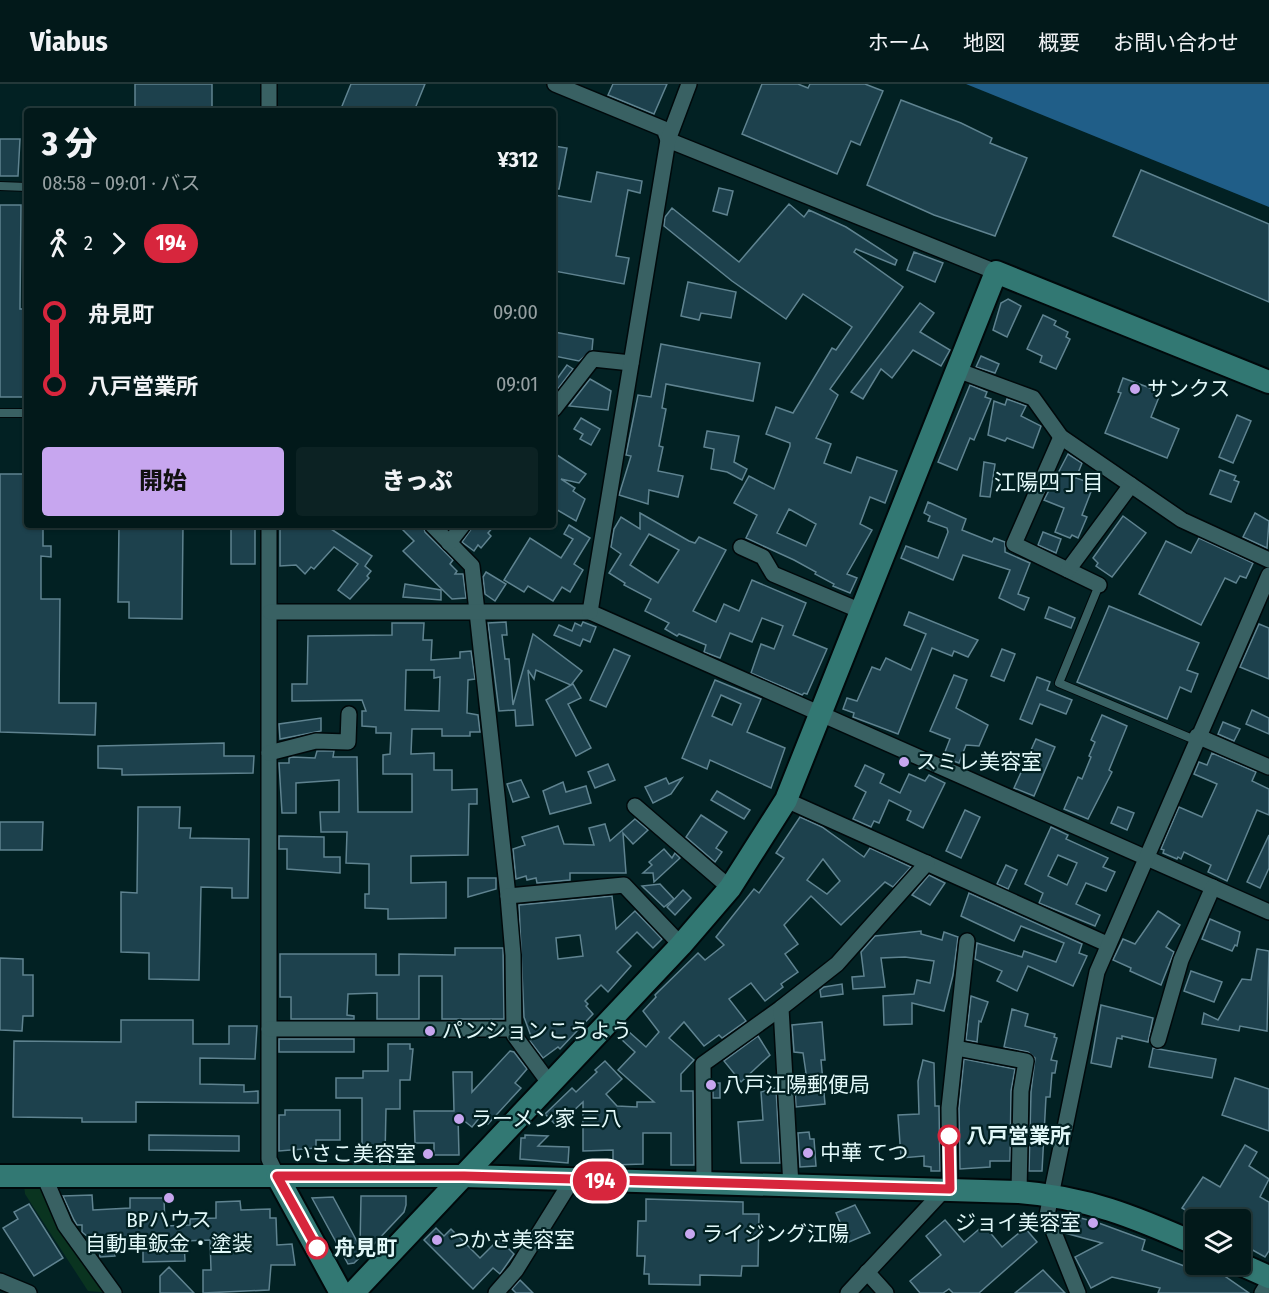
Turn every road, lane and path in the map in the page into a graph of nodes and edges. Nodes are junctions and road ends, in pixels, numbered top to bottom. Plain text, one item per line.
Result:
1 (269, 84) edge
2 (555, 84) edge
3 (689, 84) edge
4 (269, 108) edge
5 (668, 140) junction
6 (0, 186) edge
7 (24, 187) edge
8 (996, 272) junction
9 (631, 363) junction
10 (957, 370) junction
11 (1269, 382) edge
12 (556, 406) edge
13 (0, 413) edge
14 (24, 413) edge
15 (1062, 437) junction
16 (1131, 485) junction
17 (269, 528) edge
18 (435, 528) edge
19 (461, 528) edge
20 (449, 543) junction
21 (741, 547) dead end
22 (1269, 560) edge
23 (1068, 570) junction
24 (1269, 575) edge
25 (1099, 585) joint
26 (476, 611) junction
27 (861, 611) junction
28 (270, 612) junction
29 (590, 612) junction
30 (349, 714) dead end
31 (820, 714) junction
32 (1196, 738) junction
33 (269, 753) junction
34 (1269, 766) edge
35 (786, 800) junction
36 (635, 806) dead end
37 (1145, 857) junction
38 (927, 863) junction
39 (1213, 887) junction
40 (730, 888) junction
41 (508, 896) junction
42 (1269, 912) edge
43 (968, 941) dead end
44 (1107, 944) junction
45 (681, 945) junction
46 (781, 1008) junction
47 (269, 1029) junction
48 (514, 1029) junction
49 (1158, 1040) dead end
50 (956, 1048) junction
51 (550, 1084) junction
52 (0, 1176) edge
53 (44, 1176) junction
54 (277, 1176) junction
55 (464, 1176) junction
56 (572, 1180) junction
57 (704, 1183) junction
58 (791, 1185) junction
59 (947, 1189) junction
60 (1019, 1192) junction
61 (1052, 1194) junction
62 (1185, 1239) edge
63 (1251, 1269) edge
64 (867, 1272) junction
65 (1269, 1277) edge
66 (0, 1281) edge
67 (1269, 1282) edge
68 (29, 1293) edge
69 (114, 1293) edge
70 (341, 1293) edge
71 (353, 1293) edge
72 (496, 1293) edge
73 (848, 1293) edge
74 (886, 1293) edge
75 (1078, 1293) edge
76 (1262, 1293) edge

1 - 4 street
2 - 5 street
3 - 5 street
5 - 8 street
5 - 9 street
6 - 7 lane
8 - 10 street
8 - 11 street
9 - 12 street
9 - 29 street
10 - 15 street
10 - 27 street
13 - 14 lane
15 - 16 street
15 - 23 street
16 - 22 street
16 - 23 street
17 - 28 street
18 - 20 street
19 - 20 street
20 - 26 street
21 - 27 street
23 - 25 street
24 - 32 street
25 - 32 lane
26 - 28 street
26 - 29 street
26 - 41 street
27 - 31 street
28 - 33 street
29 - 31 street
30 - 33 street
31 - 35 street
31 - 37 street
32 - 34 street
32 - 37 street
33 - 47 street
35 - 38 street
35 - 40 street
36 - 40 street
37 - 39 street
37 - 44 street
38 - 44 street
38 - 46 street
39 - 42 street
39 - 49 street
40 - 45 street
41 - 45 street
41 - 48 street
43 - 50 street
44 - 61 street
45 - 51 street
46 - 57 street
46 - 58 street
47 - 48 street
47 - 54 street
48 - 51 street
50 - 59 street
50 - 60 street
51 - 55 street
52 - 53 street
53 - 54 street
53 - 69 street
54 - 55 street
54 - 70 street
55 - 56 street
55 - 71 street
56 - 57 street
56 - 72 street
57 - 58 street
58 - 59 street
59 - 60 street
59 - 64 street
60 - 61 street
61 - 62 street
61 - 75 street
63 - 65 street
64 - 73 street
64 - 74 street
66 - 68 street
67 - 76 street

